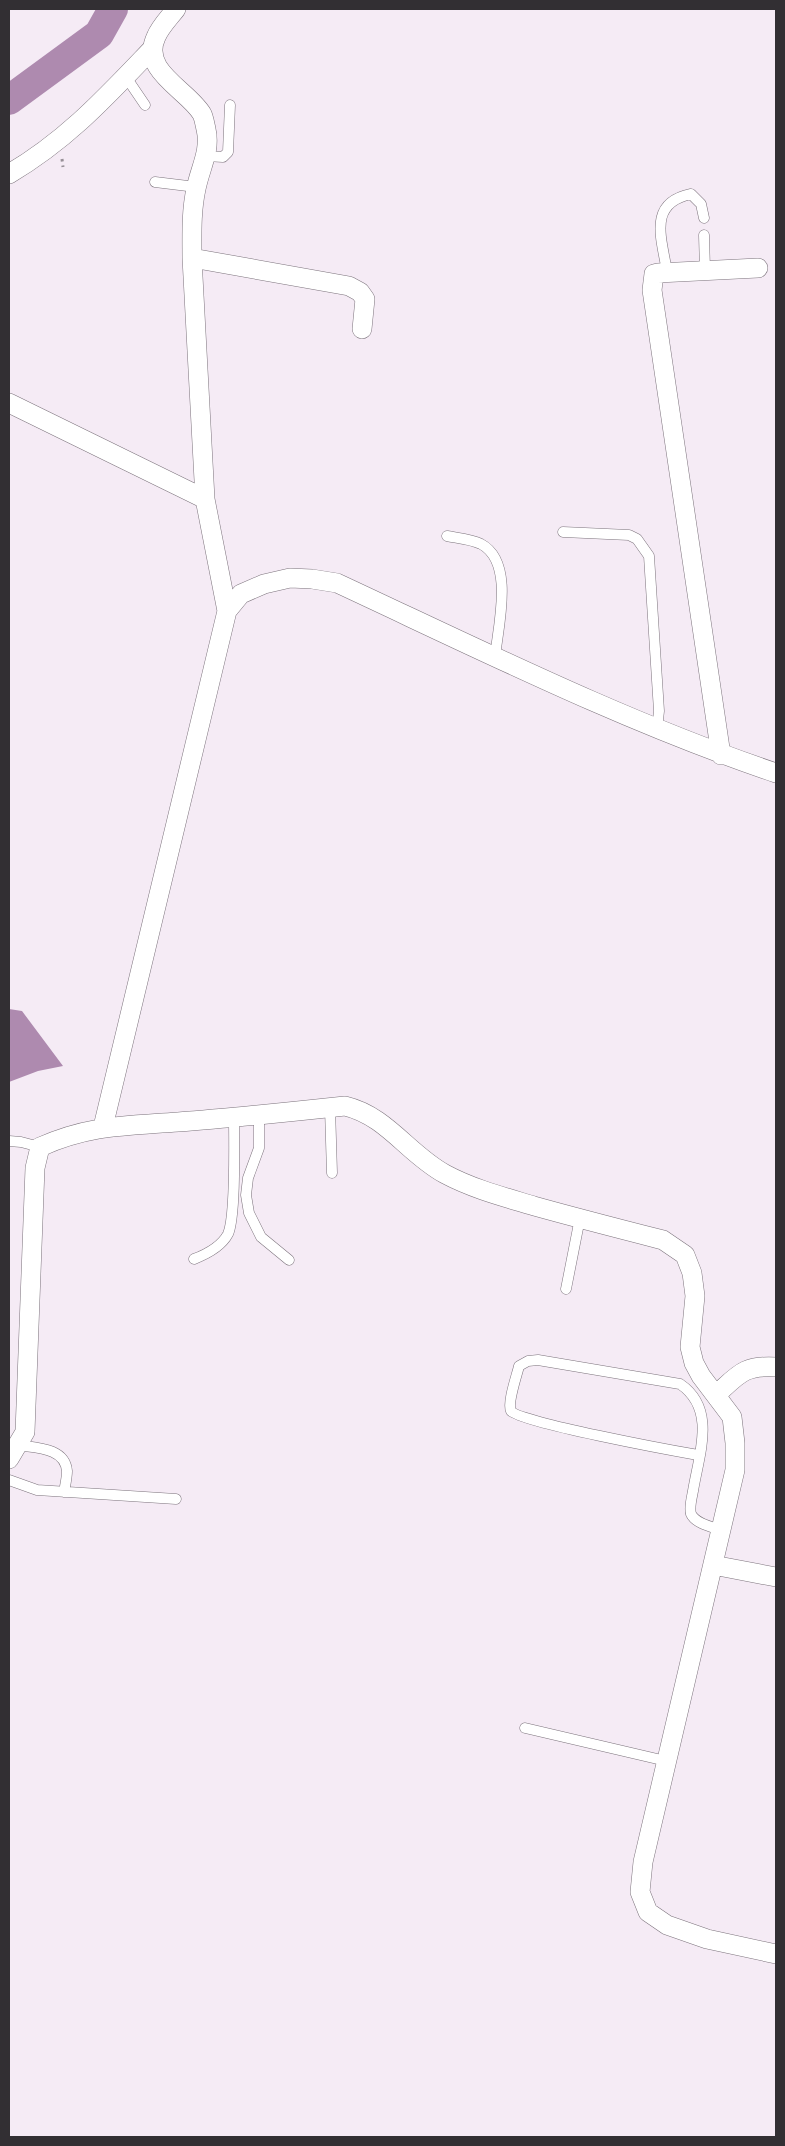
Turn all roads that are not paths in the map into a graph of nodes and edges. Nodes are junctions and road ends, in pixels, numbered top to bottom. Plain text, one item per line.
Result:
1 (176, 9) edge
2 (152, 49) junction
3 (126, 77) junction
4 (145, 105) dead end
5 (230, 105) dead end
6 (206, 156) junction
7 (9, 174) edge
8 (156, 182) dead end
9 (196, 187) junction
10 (704, 218) dead end
11 (704, 235) dead end
12 (192, 258) junction
13 (758, 268) dead end
14 (705, 270) junction
15 (667, 272) junction
16 (362, 329) dead end
17 (9, 404) edge
18 (204, 499) junction
19 (563, 532) dead end
20 (446, 536) dead end
21 (227, 611) junction
22 (495, 657) junction
23 (657, 728) junction
24 (721, 754) junction
25 (776, 773) edge
26 (330, 1108) junction
27 (259, 1115) junction
28 (234, 1117) junction
29 (103, 1127) junction
30 (9, 1141) edge
31 (40, 1147) junction
32 (332, 1172) dead end
33 (580, 1218) junction
34 (194, 1259) dead end
35 (289, 1260) dead end
36 (566, 1289) dead end
37 (776, 1366) edge
38 (717, 1394) junction
39 (13, 1452) edge
40 (698, 1455) junction
41 (9, 1480) edge
42 (64, 1492) junction
43 (176, 1499) dead end
44 (721, 1530) junction
45 (713, 1565) junction
46 (776, 1577) edge
47 (525, 1728) dead end
48 (666, 1761) junction
49 (776, 1954) edge

1 - 2 street
2 - 3 street
2 - 6 street
3 - 4 lane
3 - 7 street
5 - 6 lane
6 - 9 street
8 - 9 lane
9 - 12 street
10 - 15 lane
11 - 14 lane
12 - 16 street
12 - 18 street
13 - 14 street
14 - 15 street
15 - 24 street
17 - 18 street
18 - 21 street
19 - 23 lane
20 - 22 lane
21 - 22 street
21 - 29 street
22 - 23 street
23 - 24 street
24 - 25 street
26 - 27 street
26 - 32 lane
26 - 33 street
27 - 28 street
27 - 35 lane
28 - 29 street
28 - 34 lane
29 - 31 street
30 - 31 lane
31 - 39 street
33 - 36 lane
33 - 38 street
37 - 38 street
38 - 44 street
39 - 42 lane
40 - 40 lane
40 - 44 lane
41 - 42 lane
42 - 43 lane
44 - 45 street
45 - 46 street
45 - 48 street
47 - 48 lane
48 - 49 street

